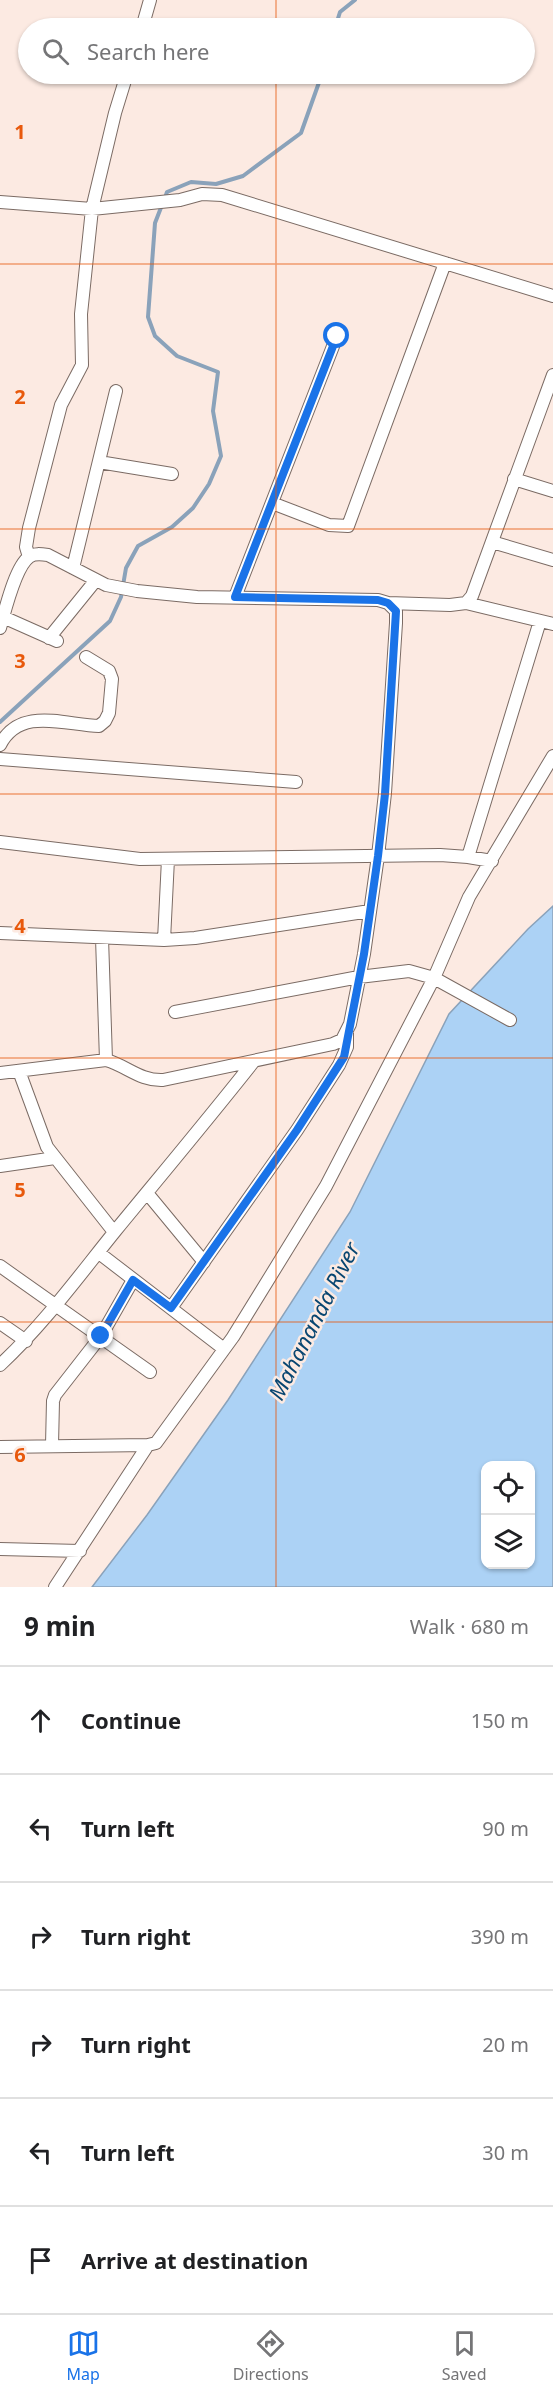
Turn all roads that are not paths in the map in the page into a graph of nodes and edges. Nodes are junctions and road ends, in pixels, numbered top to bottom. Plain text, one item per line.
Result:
1 (150, 0) edge
2 (145, 18) edge
3 (124, 84) edge
4 (0, 202) edge
5 (92, 209) junction
6 (445, 263) junction
7 (553, 296) edge
8 (337, 336) dead end
9 (553, 375) edge
10 (116, 391) dead end
11 (99, 462) junction
12 (172, 474) dead end
13 (514, 479) junction
14 (553, 491) edge
15 (272, 503) junction
16 (492, 542) junction
17 (29, 556) junction
18 (553, 560) edge
19 (73, 568) junction
20 (101, 582) junction
21 (235, 597) junction
22 (388, 603) junction
23 (466, 603) junction
24 (3, 613) edge
25 (540, 621) junction
26 (553, 624) edge
27 (86, 657) dead end
28 (1, 740) edge
29 (553, 756) edge
30 (0, 759) edge
31 (296, 782) dead end
32 (0, 842) edge
33 (378, 856) junction
34 (468, 857) junction
35 (168, 859) junction
36 (492, 861) junction
37 (370, 911) junction
38 (0, 933) edge
39 (102, 938) junction
40 (164, 940) junction
41 (359, 976) junction
42 (434, 978) junction
43 (175, 1012) dead end
44 (510, 1020) dead end
45 (347, 1033) junction
46 (106, 1060) junction
47 (254, 1061) junction
48 (19, 1071) junction
49 (0, 1073) edge
50 (55, 1158) junction
51 (0, 1166) edge
52 (147, 1193) junction
53 (114, 1232) junction
54 (99, 1253) junction
55 (204, 1262) junction
56 (0, 1266) edge
57 (133, 1280) junction
58 (57, 1305) junction
59 (171, 1308) junction
60 (0, 1323) edge
61 (101, 1336) junction
62 (26, 1341) junction
63 (224, 1349) junction
64 (0, 1365) edge
65 (150, 1372) dead end
66 (52, 1445) junction
67 (148, 1445) junction
68 (0, 1447) edge
69 (0, 1549) edge
70 (80, 1551) junction
71 (55, 1587) edge

1 - 2 street
3 - 5 street
4 - 5 street
5 - 6 street
5 - 17 street
6 - 7 street
6 - 15 street
8 - 15 street
9 - 13 street
10 - 11 street
11 - 12 street
11 - 19 street
13 - 14 street
13 - 16 street
15 - 21 street
16 - 18 street
16 - 23 street
17 - 19 street
17 - 24 street
19 - 20 street
20 - 21 street
20 - 24 street
21 - 22 street
22 - 23 street
22 - 33 street
23 - 25 street
25 - 26 street
25 - 34 street
27 - 28 street
29 - 36 street
30 - 31 street
32 - 35 street
33 - 34 street
33 - 35 street
33 - 37 street
34 - 36 street
35 - 40 street
36 - 42 street
37 - 40 street
37 - 41 street
38 - 39 street
39 - 40 street
39 - 46 street
41 - 42 street
41 - 43 street
41 - 45 street
42 - 44 street
42 - 63 street
45 - 47 street
45 - 55 street
46 - 47 street
46 - 48 street
47 - 52 street
48 - 49 street
48 - 50 street
50 - 51 street
50 - 53 street
52 - 53 street
52 - 55 street
53 - 54 street
54 - 57 street
54 - 58 street
55 - 59 street
56 - 58 street
57 - 59 street
57 - 61 street
58 - 61 street
58 - 62 street
59 - 63 street
60 - 62 street
61 - 65 street
61 - 66 street
62 - 64 street
63 - 67 street
66 - 67 street
66 - 68 street
67 - 70 street
69 - 70 street
70 - 71 street

